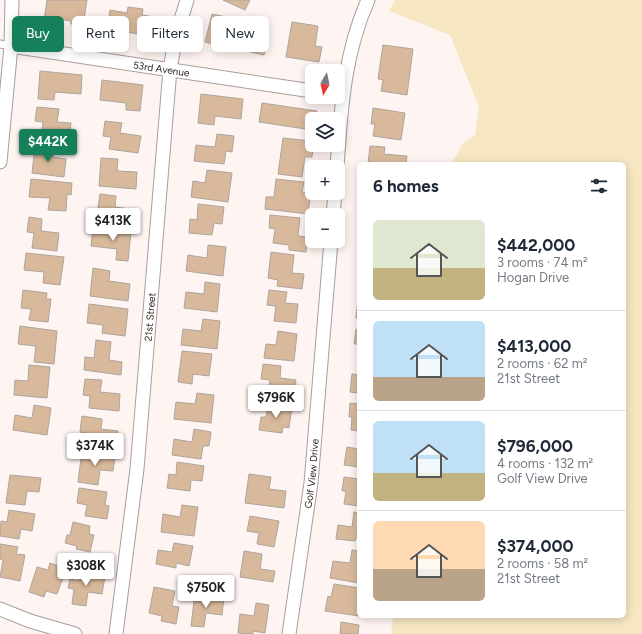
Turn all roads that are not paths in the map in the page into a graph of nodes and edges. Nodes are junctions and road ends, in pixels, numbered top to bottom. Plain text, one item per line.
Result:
1 (12, 0) edge
2 (187, 0) edge
3 (368, 0) edge
4 (6, 45) edge
5 (170, 69) junction
6 (345, 73) edge
7 (305, 90) edge
8 (340, 104) edge
9 (337, 160) edge
10 (0, 162) edge
11 (330, 248) edge
12 (0, 609) edge
13 (75, 634) edge
14 (116, 634) edge
15 (289, 634) edge

1 - 4 street
2 - 5 street, 21st Street
3 - 6 street
4 - 5 street, 53rd Avenue
4 - 10 street
5 - 7 street, 53rd Avenue
5 - 14 street, 21st Street
8 - 9 street
11 - 15 street, Golf View Drive
12 - 13 street

